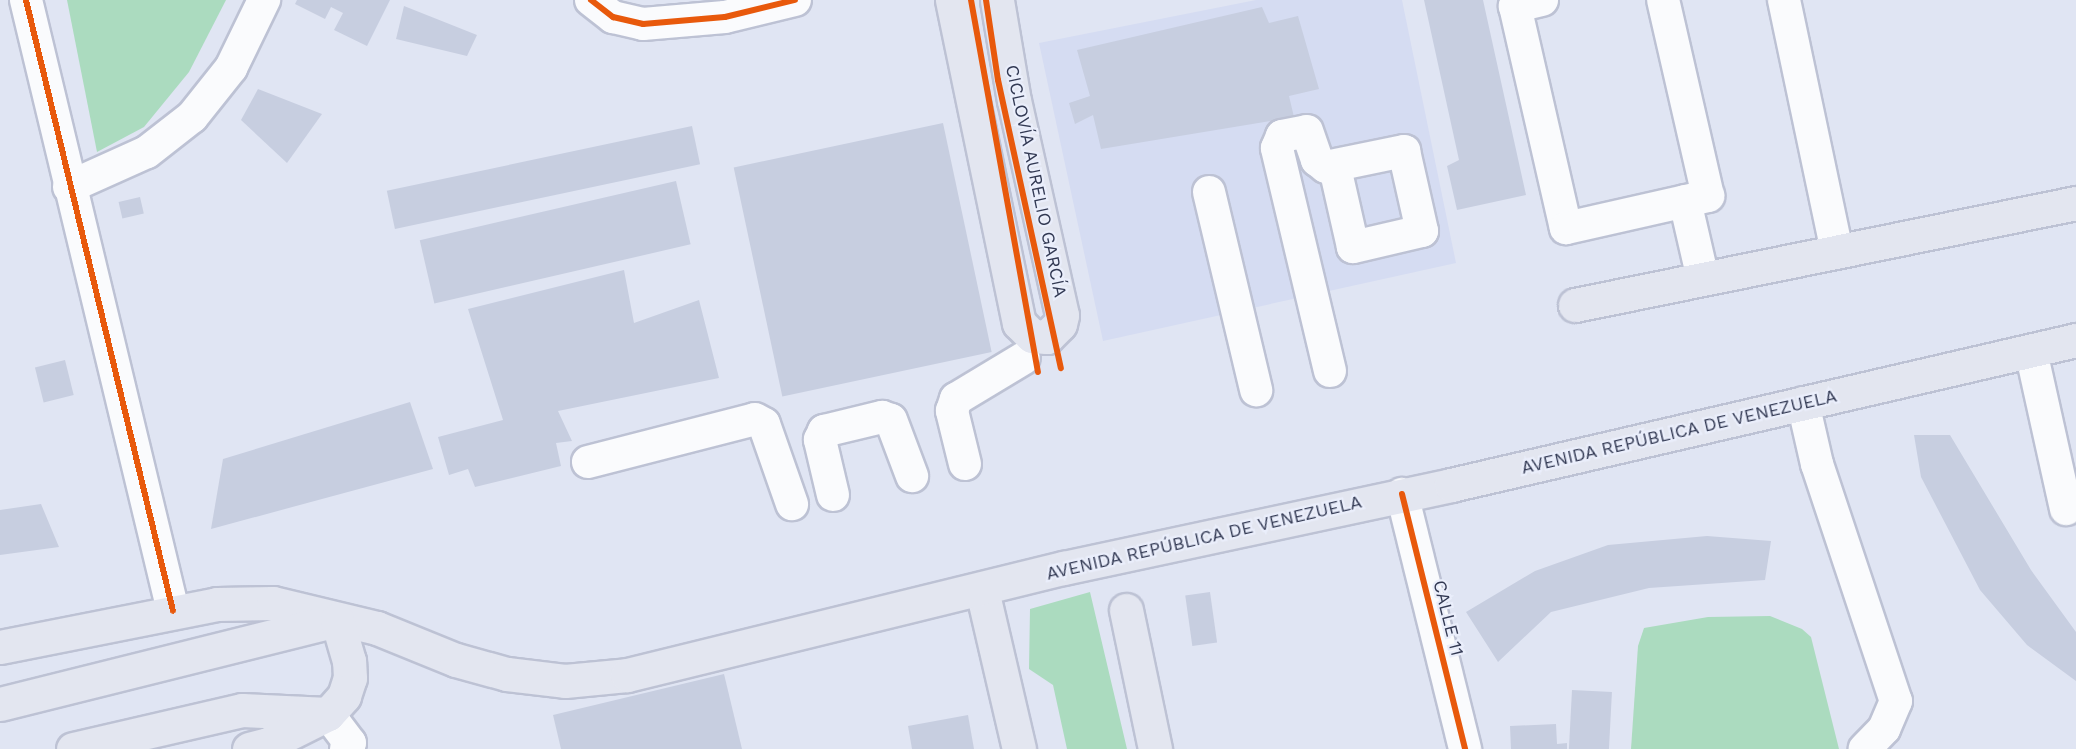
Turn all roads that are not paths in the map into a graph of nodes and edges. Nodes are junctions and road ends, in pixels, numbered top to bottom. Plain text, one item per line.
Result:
1 (26, 0) edge
2 (264, 0) edge
3 (591, 0) edge
4 (795, 0) edge
5 (952, 0) edge
6 (997, 0) edge
7 (1542, 0) edge
8 (1663, 0) edge
9 (1784, 0) edge
10 (1335, 168) dead end
11 (69, 187) junction
12 (1209, 192) dead end
13 (1685, 201) junction
14 (2076, 203) edge
15 (1837, 252) junction
16 (1703, 279) junction
17 (1575, 305) dead end
18 (2076, 340) edge
19 (2031, 351) junction
20 (1024, 358) dead end
21 (1330, 371) dead end
22 (1256, 390) dead end
23 (1803, 404) junction
24 (588, 462) dead end
25 (965, 464) dead end
26 (912, 476) dead end
27 (1402, 494) junction
28 (833, 495) dead end
29 (792, 504) dead end
30 (2066, 509) dead end
31 (982, 590) junction
32 (1126, 610) dead end
33 (173, 611) junction
34 (337, 620) junction
35 (0, 647) edge
36 (0, 704) edge
37 (327, 714) junction
38 (349, 747) edge
39 (73, 749) edge
40 (249, 749) edge
41 (1019, 749) edge
42 (1155, 749) edge
43 (1465, 749) edge
44 (1865, 749) edge

1 - 11 street
2 - 11 street
3 - 4 street
5 - 6 main road
7 - 13 street
8 - 13 street
9 - 15 street
10 - 21 street
11 - 33 street
12 - 22 street
13 - 16 street
14 - 15 main road
15 - 16 main road
16 - 17 main road
18 - 19 main road, AVENIDA REPÚBLICA DE VENEZUELA
19 - 23 main road, AVENIDA REPÚBLICA DE VENEZUELA
19 - 30 street
20 - 25 street
23 - 27 main road, AVENIDA REPÚBLICA DE VENEZUELA
23 - 44 street
24 - 29 street
26 - 28 street
27 - 31 main road, AVENIDA REPÚBLICA DE VENEZUELA
27 - 43 street, CALLE 11
31 - 34 main road, AVENIDA REPÚBLICA DE VENEZUELA
31 - 41 main road
32 - 42 main road
33 - 34 main road, AVENIDA REPÚBLICA DE VENEZUELA
33 - 35 main road, AVENIDA REPÚBLICA DE VENEZUELA
34 - 36 main road, AVENIDA REPÚBLICA DE VENEZUELA
34 - 37 main road
37 - 38 street
37 - 39 main road
37 - 40 main road

